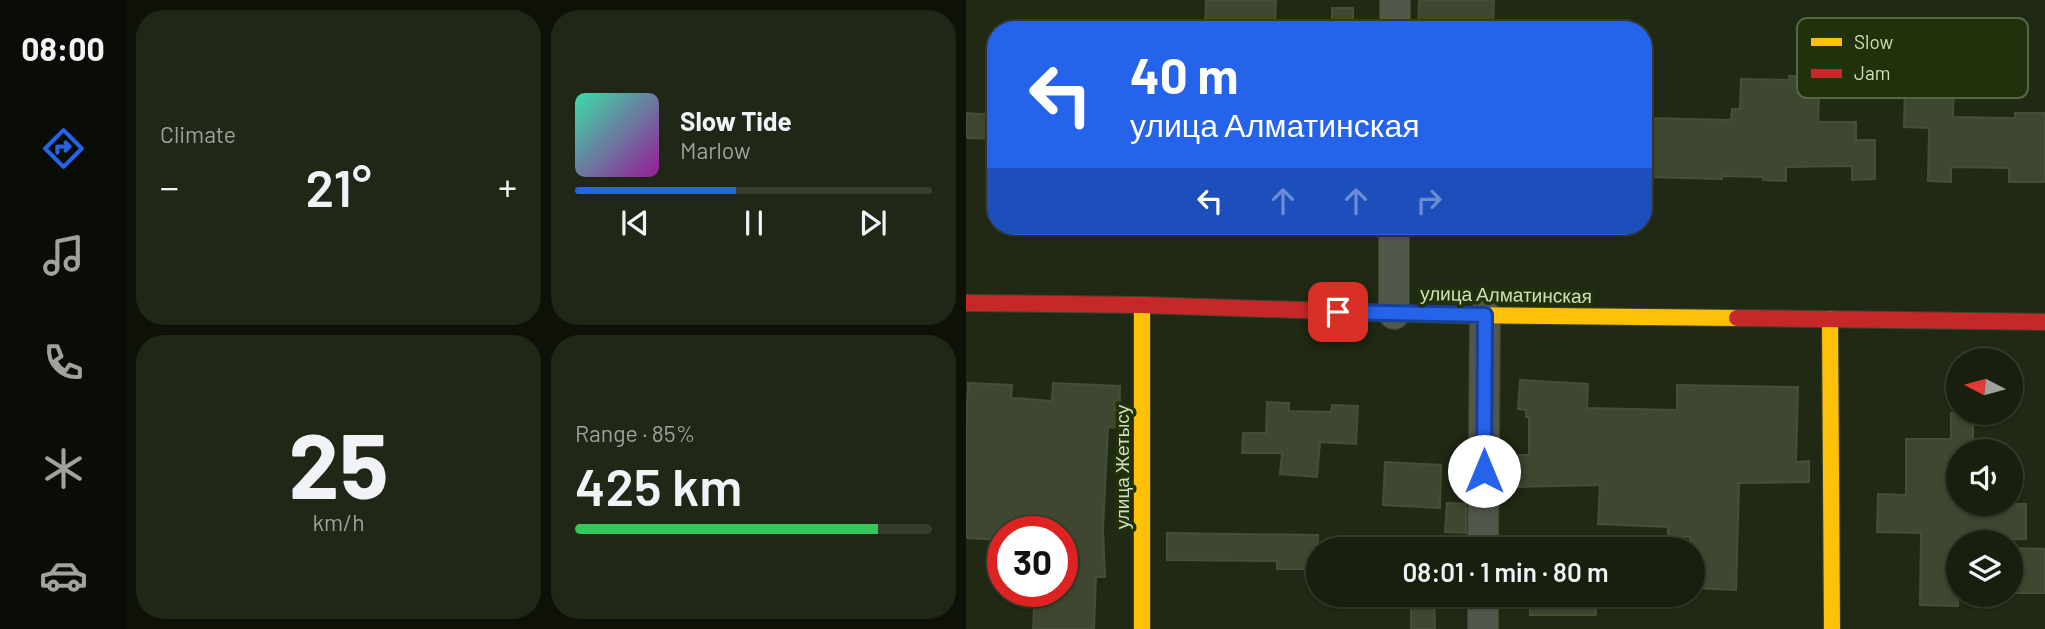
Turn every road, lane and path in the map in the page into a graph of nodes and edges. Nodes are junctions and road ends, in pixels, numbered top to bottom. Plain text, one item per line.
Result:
1 (1395, 0) edge
2 (1395, 21) edge
3 (1394, 235) edge
4 (966, 303) edge
5 (1142, 305) junction
6 (1394, 314) junction
7 (1485, 315) junction
8 (1830, 320) junction
9 (2045, 322) edge
10 (1483, 537) edge
11 (1483, 607) edge
12 (1142, 629) edge
13 (1483, 629) edge
14 (1832, 629) edge

1 - 2 street
3 - 6 street
4 - 5 street, улица Алматинская
5 - 6 street, улица Алматинская
5 - 12 street, улица Жетысу
6 - 7 street, улица Алматинская
7 - 8 street, улица Алматинская
7 - 10 street
8 - 9 street, улица Алматинская
8 - 14 street
11 - 13 street

